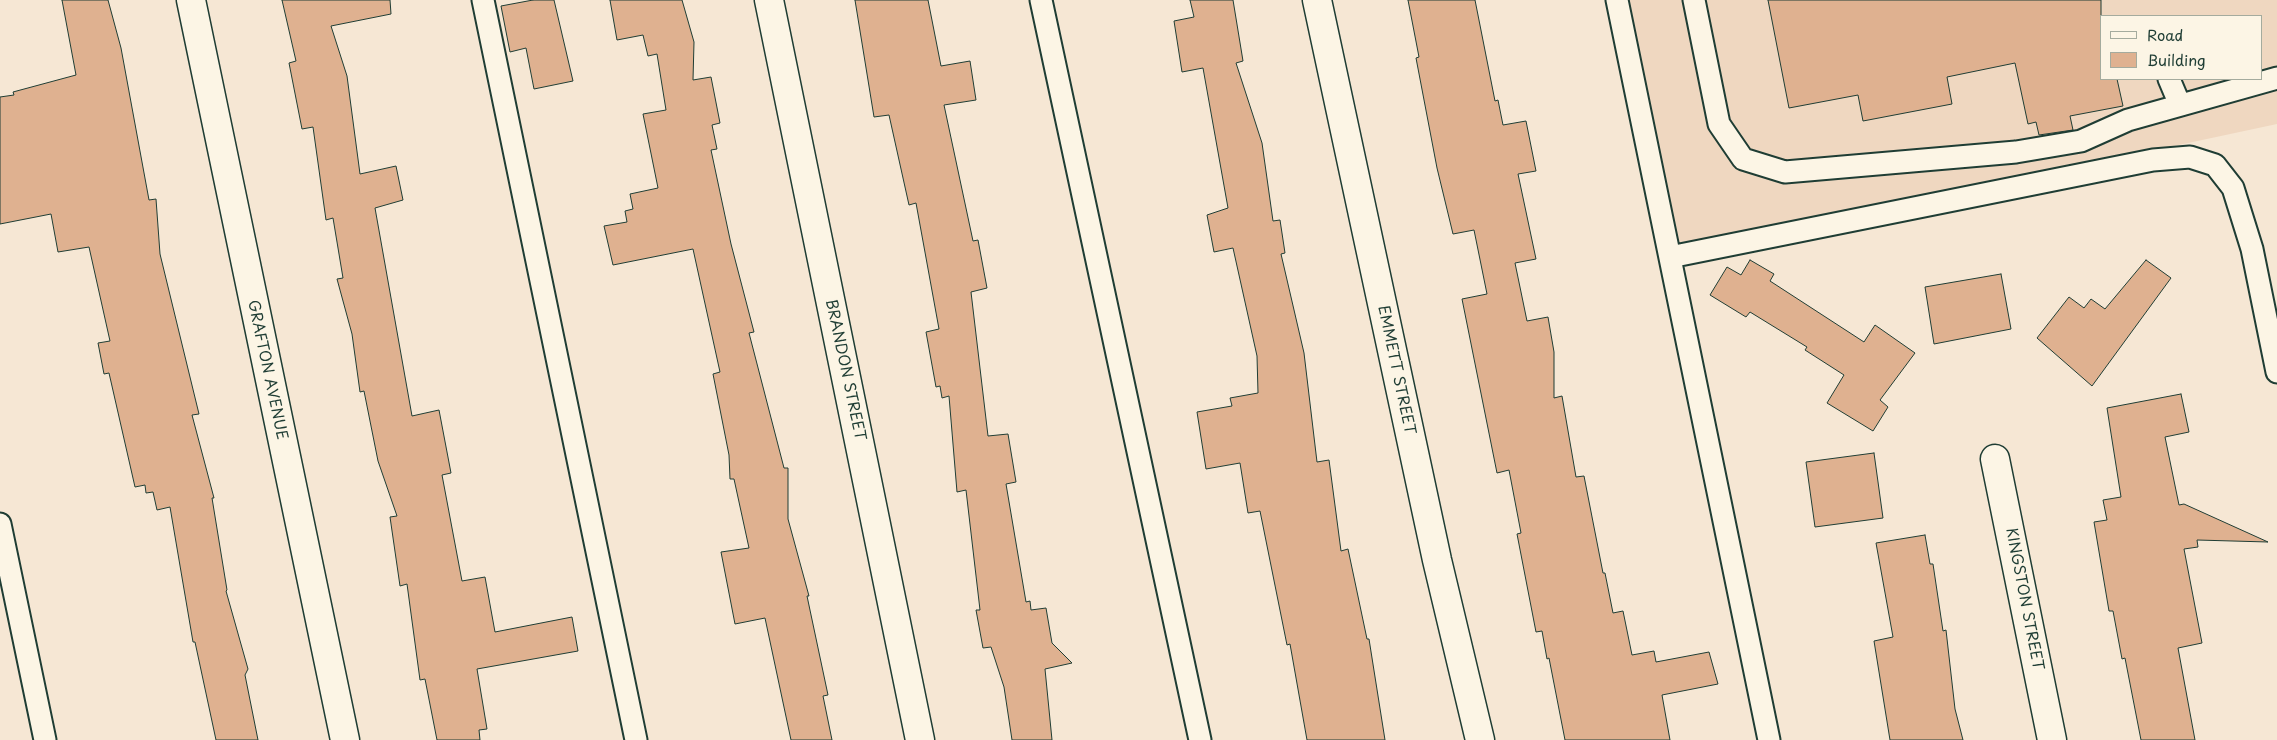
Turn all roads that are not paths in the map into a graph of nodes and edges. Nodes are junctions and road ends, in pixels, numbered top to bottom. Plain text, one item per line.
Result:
1 (191, 0) edge
2 (483, 0) edge
3 (769, 0) edge
4 (1041, 0) edge
5 (1317, 0) edge
6 (1617, 0) edge
7 (1694, 0) edge
8 (2277, 78) edge
9 (2169, 80) edge
10 (2180, 105) junction
11 (1670, 257) junction
12 (2277, 372) edge
13 (1995, 459) dead end
14 (0, 524) edge
15 (45, 740) edge
16 (345, 740) edge
17 (636, 740) edge
18 (920, 740) edge
19 (1200, 740) edge
20 (1480, 740) edge
21 (1769, 740) edge
22 (2052, 740) edge

1 - 16 street, GRAFTON AVENUE
2 - 17 lane
3 - 18 street, BRANDON STREET
4 - 19 lane
5 - 20 street, EMMETT STREET
6 - 11 lane
7 - 10 lane
8 - 10 lane
9 - 10 lane
11 - 12 lane
11 - 21 lane
13 - 22 street, KINGSTON STREET
14 - 15 lane

